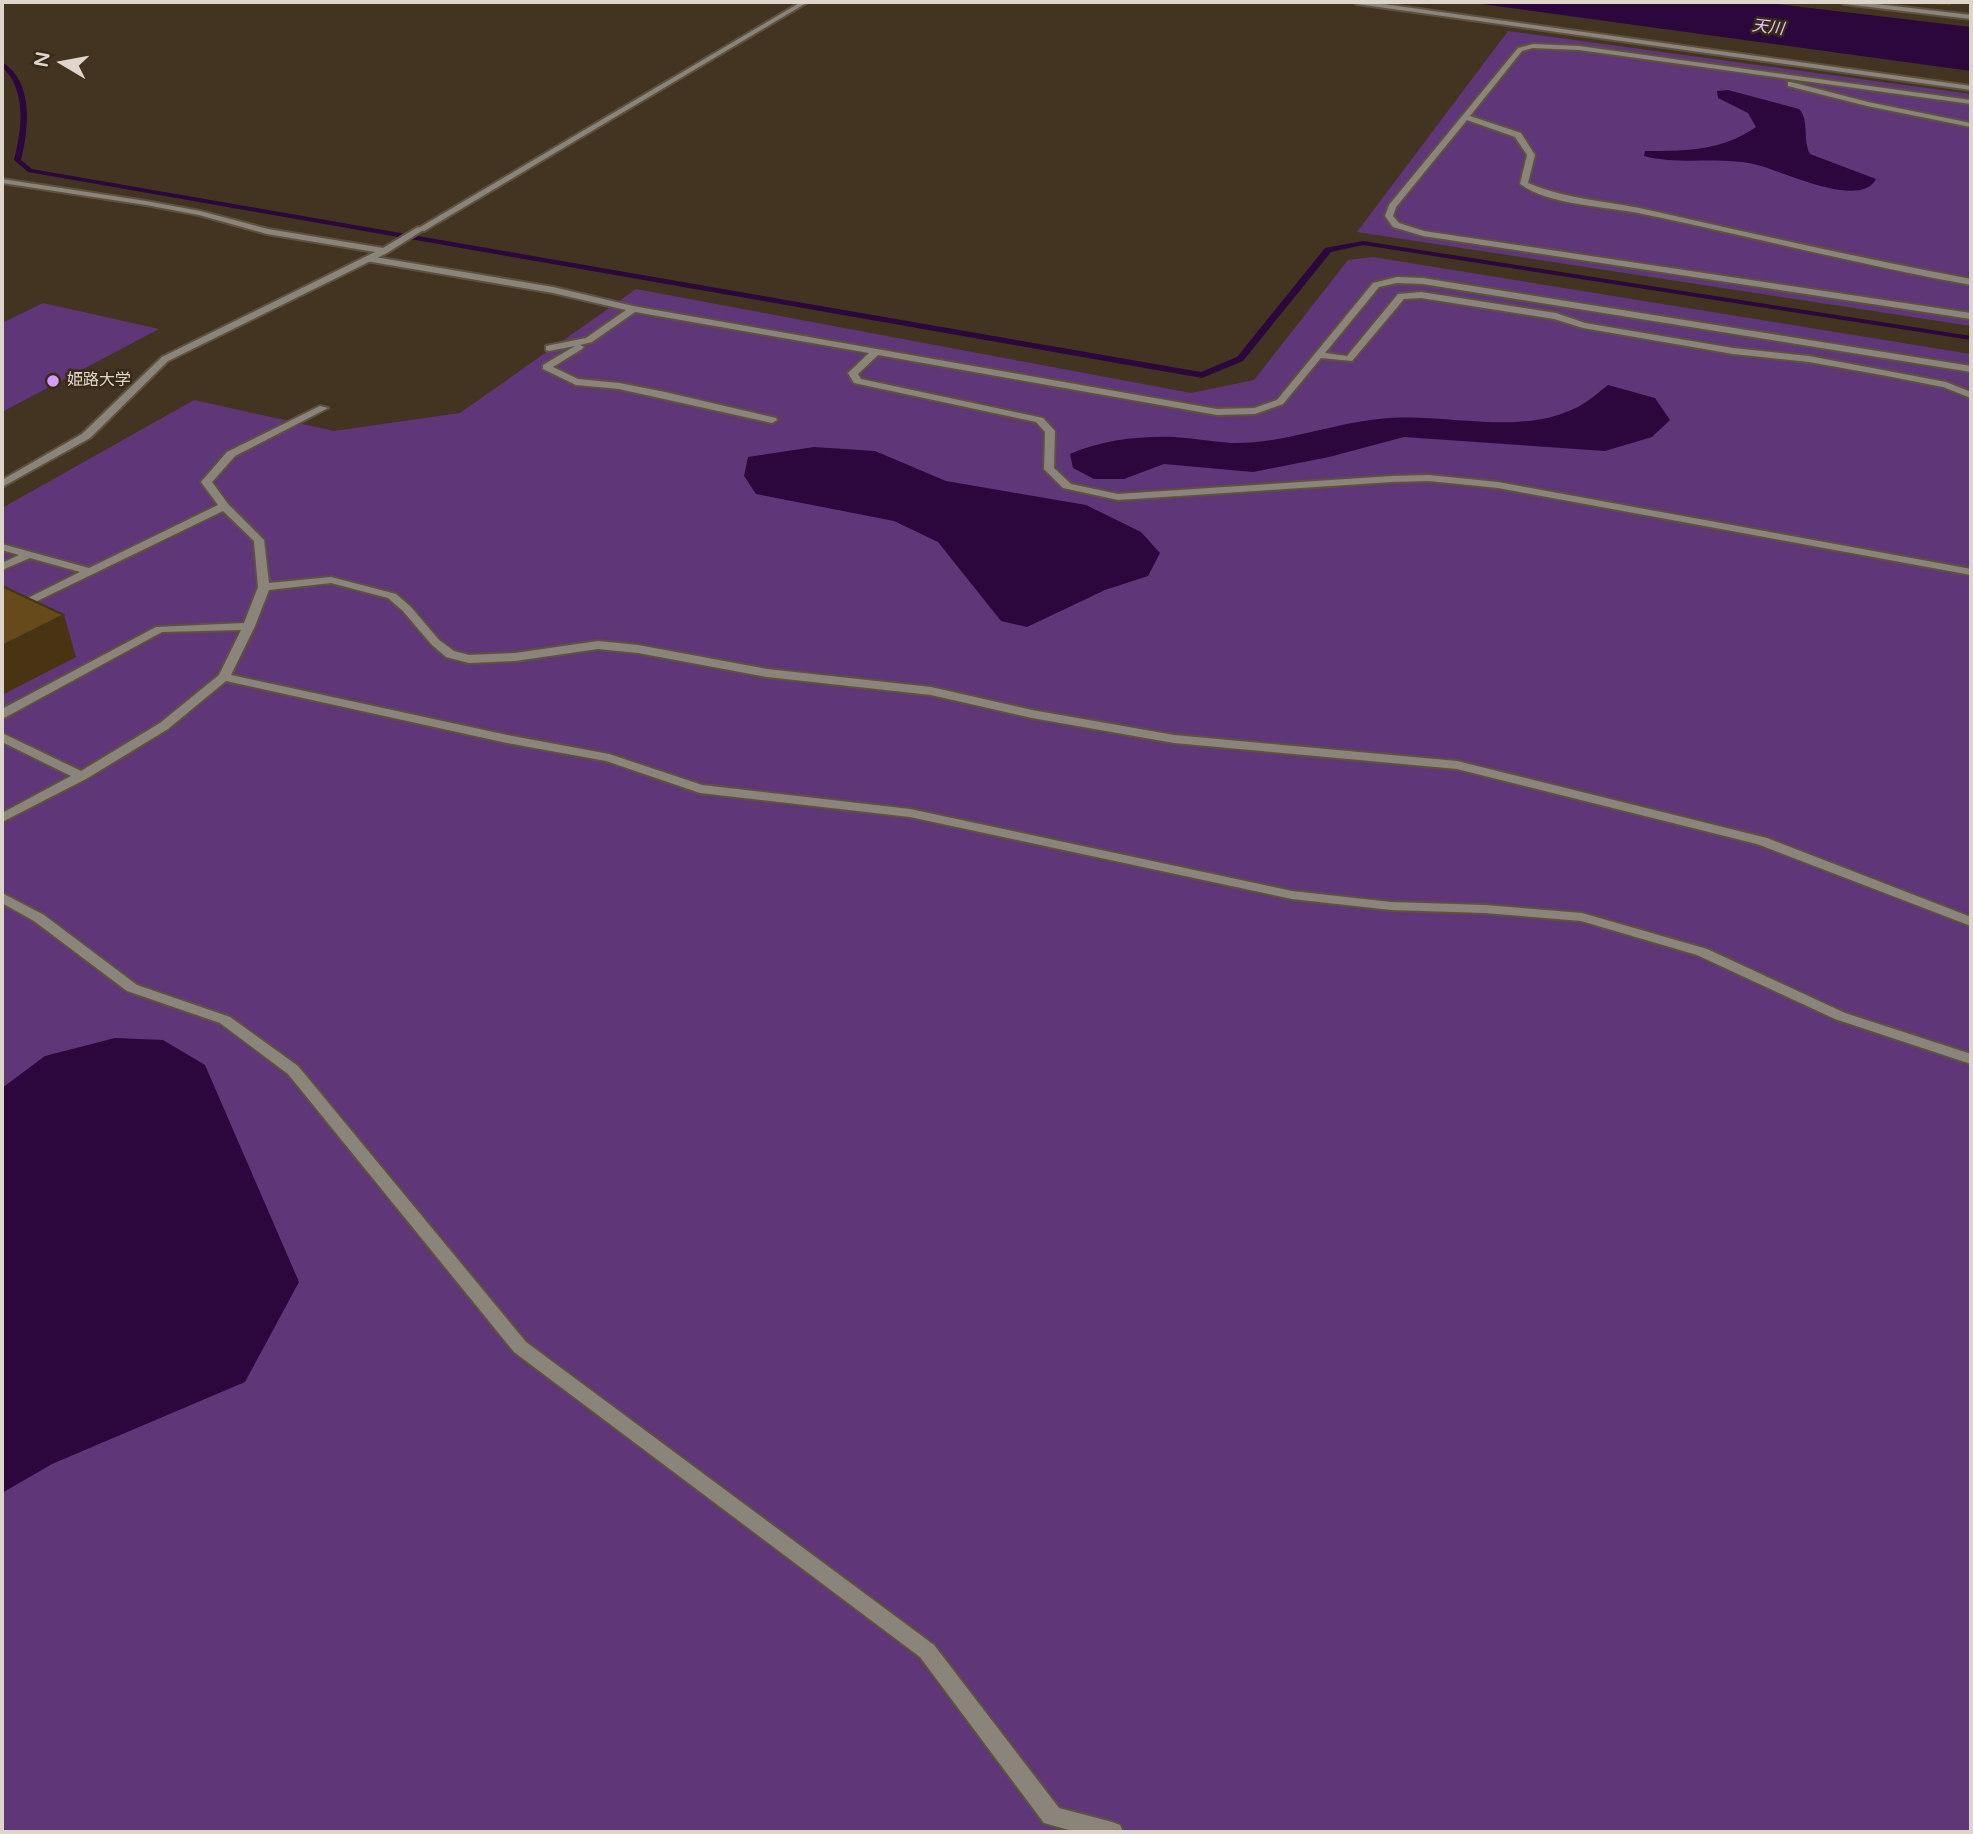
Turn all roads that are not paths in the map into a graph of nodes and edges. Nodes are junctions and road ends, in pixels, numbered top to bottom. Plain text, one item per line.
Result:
1 (805, 2) edge
2 (1357, 2) edge
3 (1844, 2) edge
4 (1971, 17) edge
5 (1783, 76) junction
6 (1971, 88) edge
7 (1971, 102) edge
8 (1466, 117) junction
9 (1971, 125) edge
10 (2, 181) edge
11 (384, 251) junction
12 (369, 259) junction
13 (1971, 282) edge
14 (633, 309) junction
15 (1971, 316) edge
16 (589, 340) junction
17 (549, 348) dead end
18 (875, 353) junction
19 (1318, 355) junction
20 (1971, 369) edge
21 (1971, 395) edge
22 (323, 408) dead end
23 (772, 420) dead end
24 (4, 481) edge
25 (224, 506) junction
26 (2, 547) edge
27 (26, 556) junction
28 (2, 567) edge
29 (87, 572) junction
30 (1971, 572) edge
31 (264, 587) junction
32 (3, 613) edge
33 (249, 626) junction
34 (224, 677) junction
35 (2, 714) edge
36 (2, 737) edge
37 (81, 776) junction
38 (2, 818) edge
39 (2, 897) edge
40 (1971, 922) edge
41 (1971, 1059) edge
42 (1112, 1832) edge

1 - 11 street
2 - 6 street
3 - 4 street
5 - 7 street
5 - 8 street
5 - 9 street
8 - 13 street
8 - 15 street
10 - 11 street
11 - 12 street
12 - 14 street
12 - 24 street
14 - 16 street
14 - 18 street
16 - 17 street
16 - 23 street
18 - 19 street
18 - 30 street
19 - 20 street
19 - 21 street
22 - 25 street
25 - 29 street
25 - 31 street
26 - 27 street
27 - 28 street
27 - 29 street
29 - 32 street
31 - 33 street
31 - 40 street
33 - 34 street
33 - 35 street
34 - 37 street
34 - 41 street
36 - 37 street
37 - 38 street
39 - 42 street

